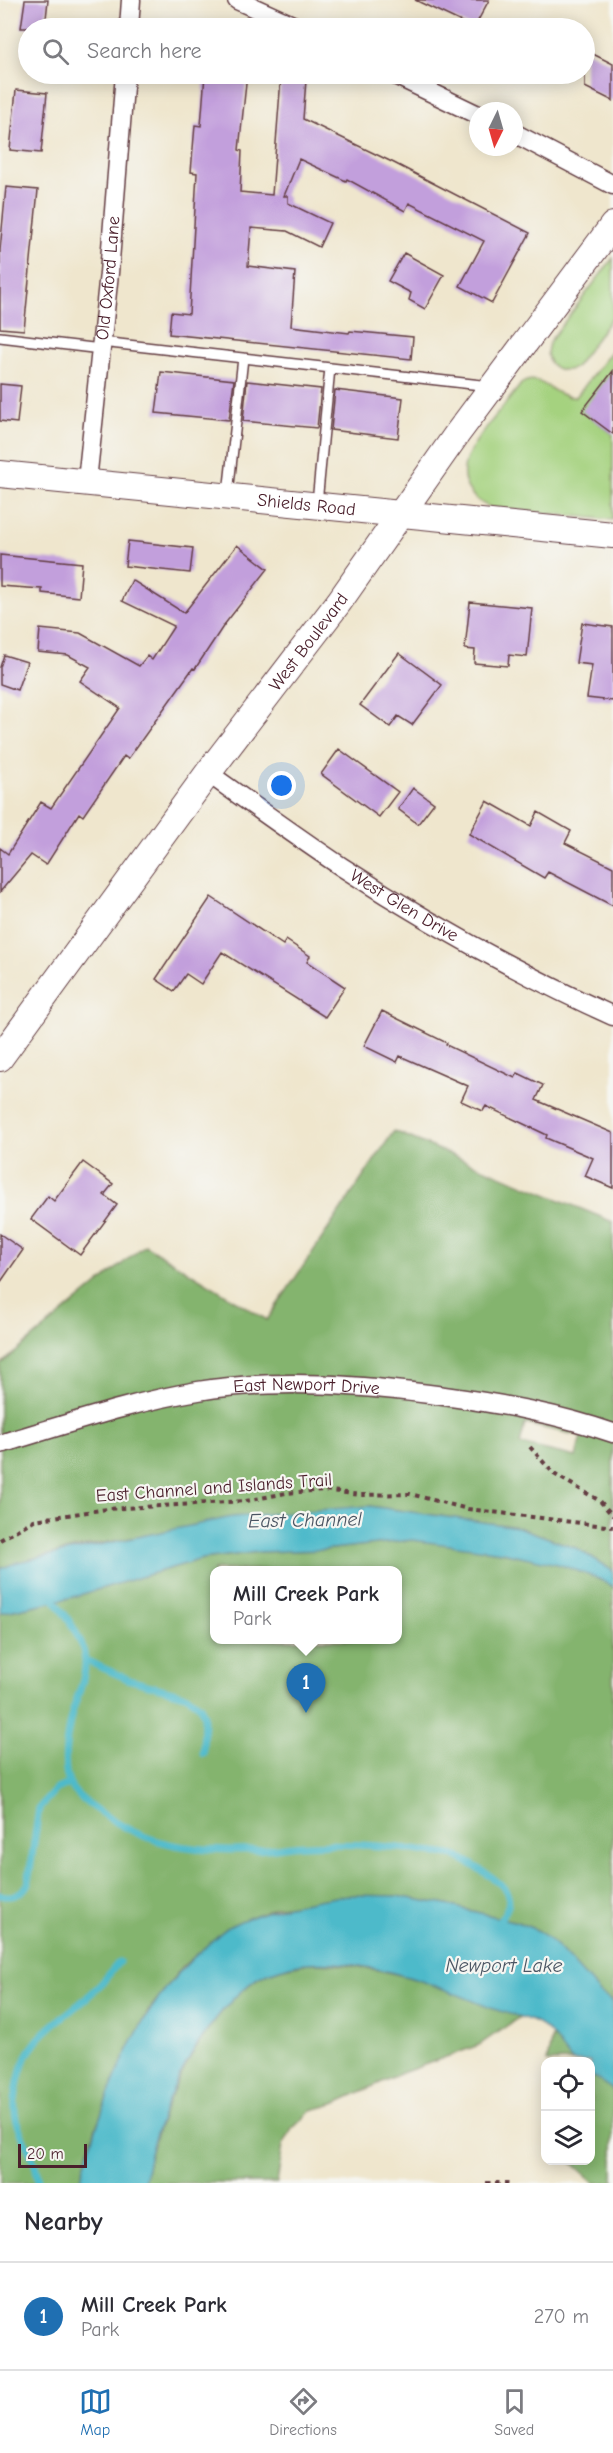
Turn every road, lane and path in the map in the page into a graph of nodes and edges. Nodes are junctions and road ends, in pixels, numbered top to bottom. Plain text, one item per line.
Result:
1 (131, 0) edge
2 (237, 0) edge
3 (130, 18) edge
4 (277, 18) edge
5 (124, 84) edge
6 (414, 84) edge
7 (469, 111) edge
8 (523, 138) edge
9 (613, 185) edge
10 (613, 225) edge
11 (0, 338) edge
12 (101, 346) junction
13 (243, 358) junction
14 (330, 368) junction
15 (492, 387) junction
16 (0, 474) edge
17 (87, 482) junction
18 (228, 496) junction
19 (317, 506) junction
20 (401, 514) junction
21 (613, 535) edge
22 (208, 773) junction
23 (613, 1016) edge
24 (0, 1058) edge
25 (613, 1433) edge
26 (0, 1444) edge
27 (530, 1446) dead end
28 (613, 1516) edge
29 (613, 1527) edge
30 (0, 1540) edge
31 (486, 2183) edge
32 (512, 2183) edge

1 - 3 street
2 - 4 street
5 - 12 street, Old Oxford Lane
6 - 7 street
8 - 9 street
10 - 15 street, West Boulevard
11 - 12 lane
12 - 13 lane
12 - 17 street, Old Oxford Lane
13 - 14 lane
13 - 18 lane
14 - 15 lane
14 - 19 lane
15 - 20 street, West Boulevard
16 - 17 street, Shields Road
17 - 18 street, Shields Road
18 - 19 street, Shields Road
19 - 20 street, Shields Road
20 - 21 street, Shields Road
20 - 22 street, West Boulevard
22 - 23 street, West Glen Drive
22 - 24 street, West Boulevard
25 - 26 street, East Newport Drive
27 - 28 path
29 - 30 path, East Channel and Islands Trail
31 - 32 path

